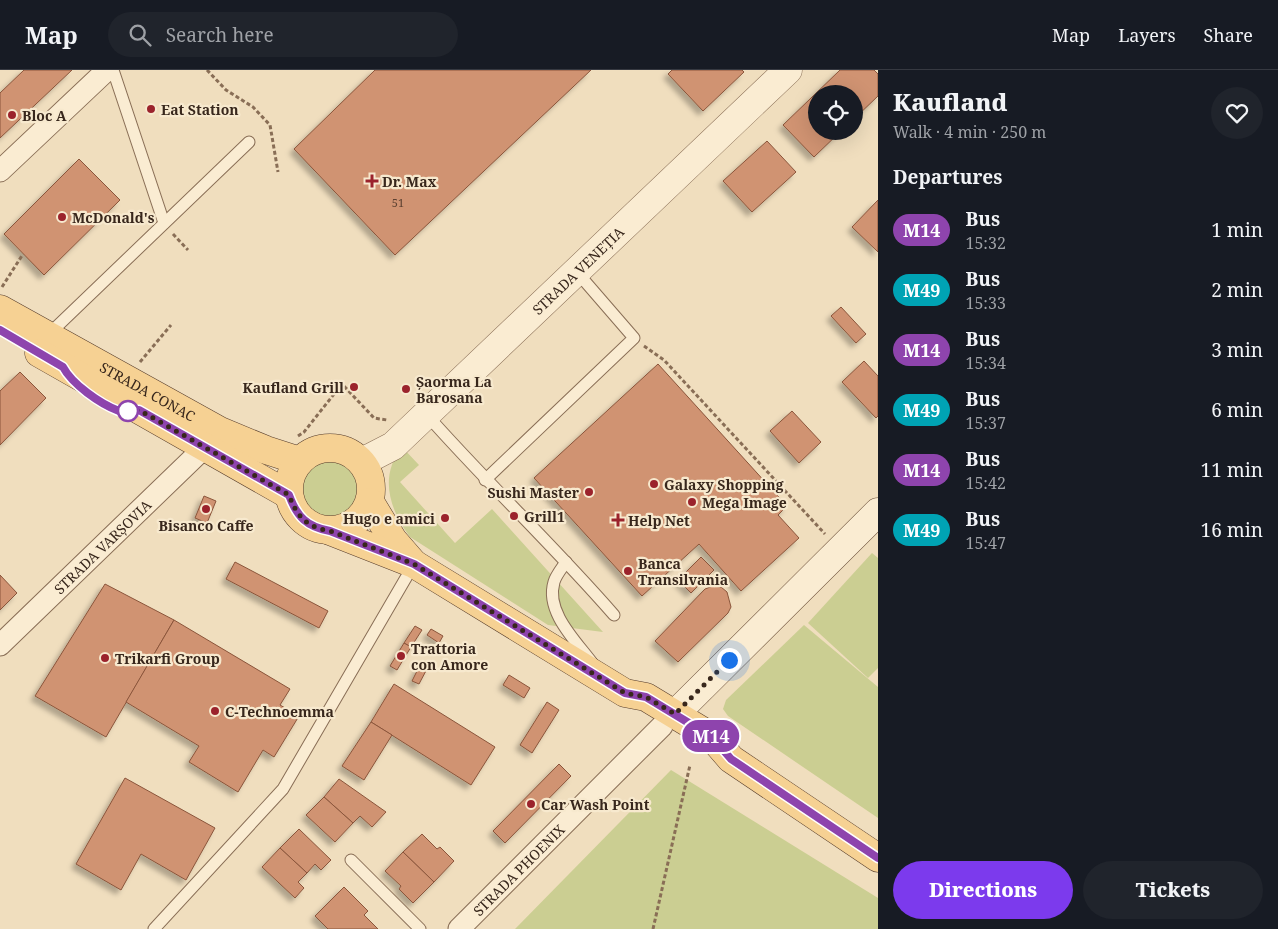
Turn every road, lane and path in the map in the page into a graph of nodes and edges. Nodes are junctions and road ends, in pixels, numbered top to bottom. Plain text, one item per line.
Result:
1 (107, 70) edge
2 (113, 70) edge
3 (207, 70) edge
4 (788, 70) edge
5 (249, 142) dead end
6 (0, 171) edge
7 (278, 172) dead end
8 (164, 223) junction
9 (188, 250) dead end
10 (24, 254) dead end
11 (576, 271) junction
12 (2, 295) edge
13 (171, 325) dead end
14 (0, 330) edge
15 (46, 336) junction
16 (634, 338) junction
17 (135, 368) dead end
18 (426, 414) junction
19 (402, 437) junction
20 (205, 447) junction
21 (298, 449) junction
22 (362, 462) junction
23 (485, 480) junction
24 (289, 495) junction
25 (370, 502) junction
26 (875, 519) edge
27 (330, 531) junction
28 (840, 550) junction
29 (566, 562) junction
30 (414, 564) junction
31 (614, 616) dead end
32 (0, 645) edge
33 (615, 687) junction
34 (668, 720) junction
35 (690, 765) dead end
36 (878, 858) edge
37 (351, 860) dead end
38 (154, 929) edge
39 (420, 929) edge
40 (459, 929) edge
41 (653, 929) edge

1 - 6 street
2 - 8 lane
3 - 7 path
4 - 11 street, STRADA VENEȚIA
5 - 8 lane
8 - 9 path
8 - 15 lane
10 - 12 path
11 - 16 lane
11 - 18 street, STRADA VENEȚIA
12 - 15 main road, STRADA CONAC
13 - 17 path
14 - 20 main road, STRADA CONAC
15 - 21 main road, STRADA CONAC
16 - 23 lane
16 - 28 path
18 - 19 street, STRADA VENEȚIA
18 - 23 lane
19 - 21 path
19 - 22 street, STRADA VENEȚIA
20 - 24 main road, STRADA CONAC
20 - 32 street, STRADA VARȘOVIA
21 - 22 main road
21 - 24 main road
22 - 25 main road
23 - 29 lane
24 - 27 main road
25 - 27 main road
25 - 30 main road
26 - 28 street
27 - 30 main road
28 - 34 street
29 - 31 lane
29 - 33 lane
30 - 33 main road
30 - 38 lane
33 - 34 main road
34 - 36 main road
34 - 40 street, STRADA PHOENIX
35 - 41 path
37 - 39 lane

